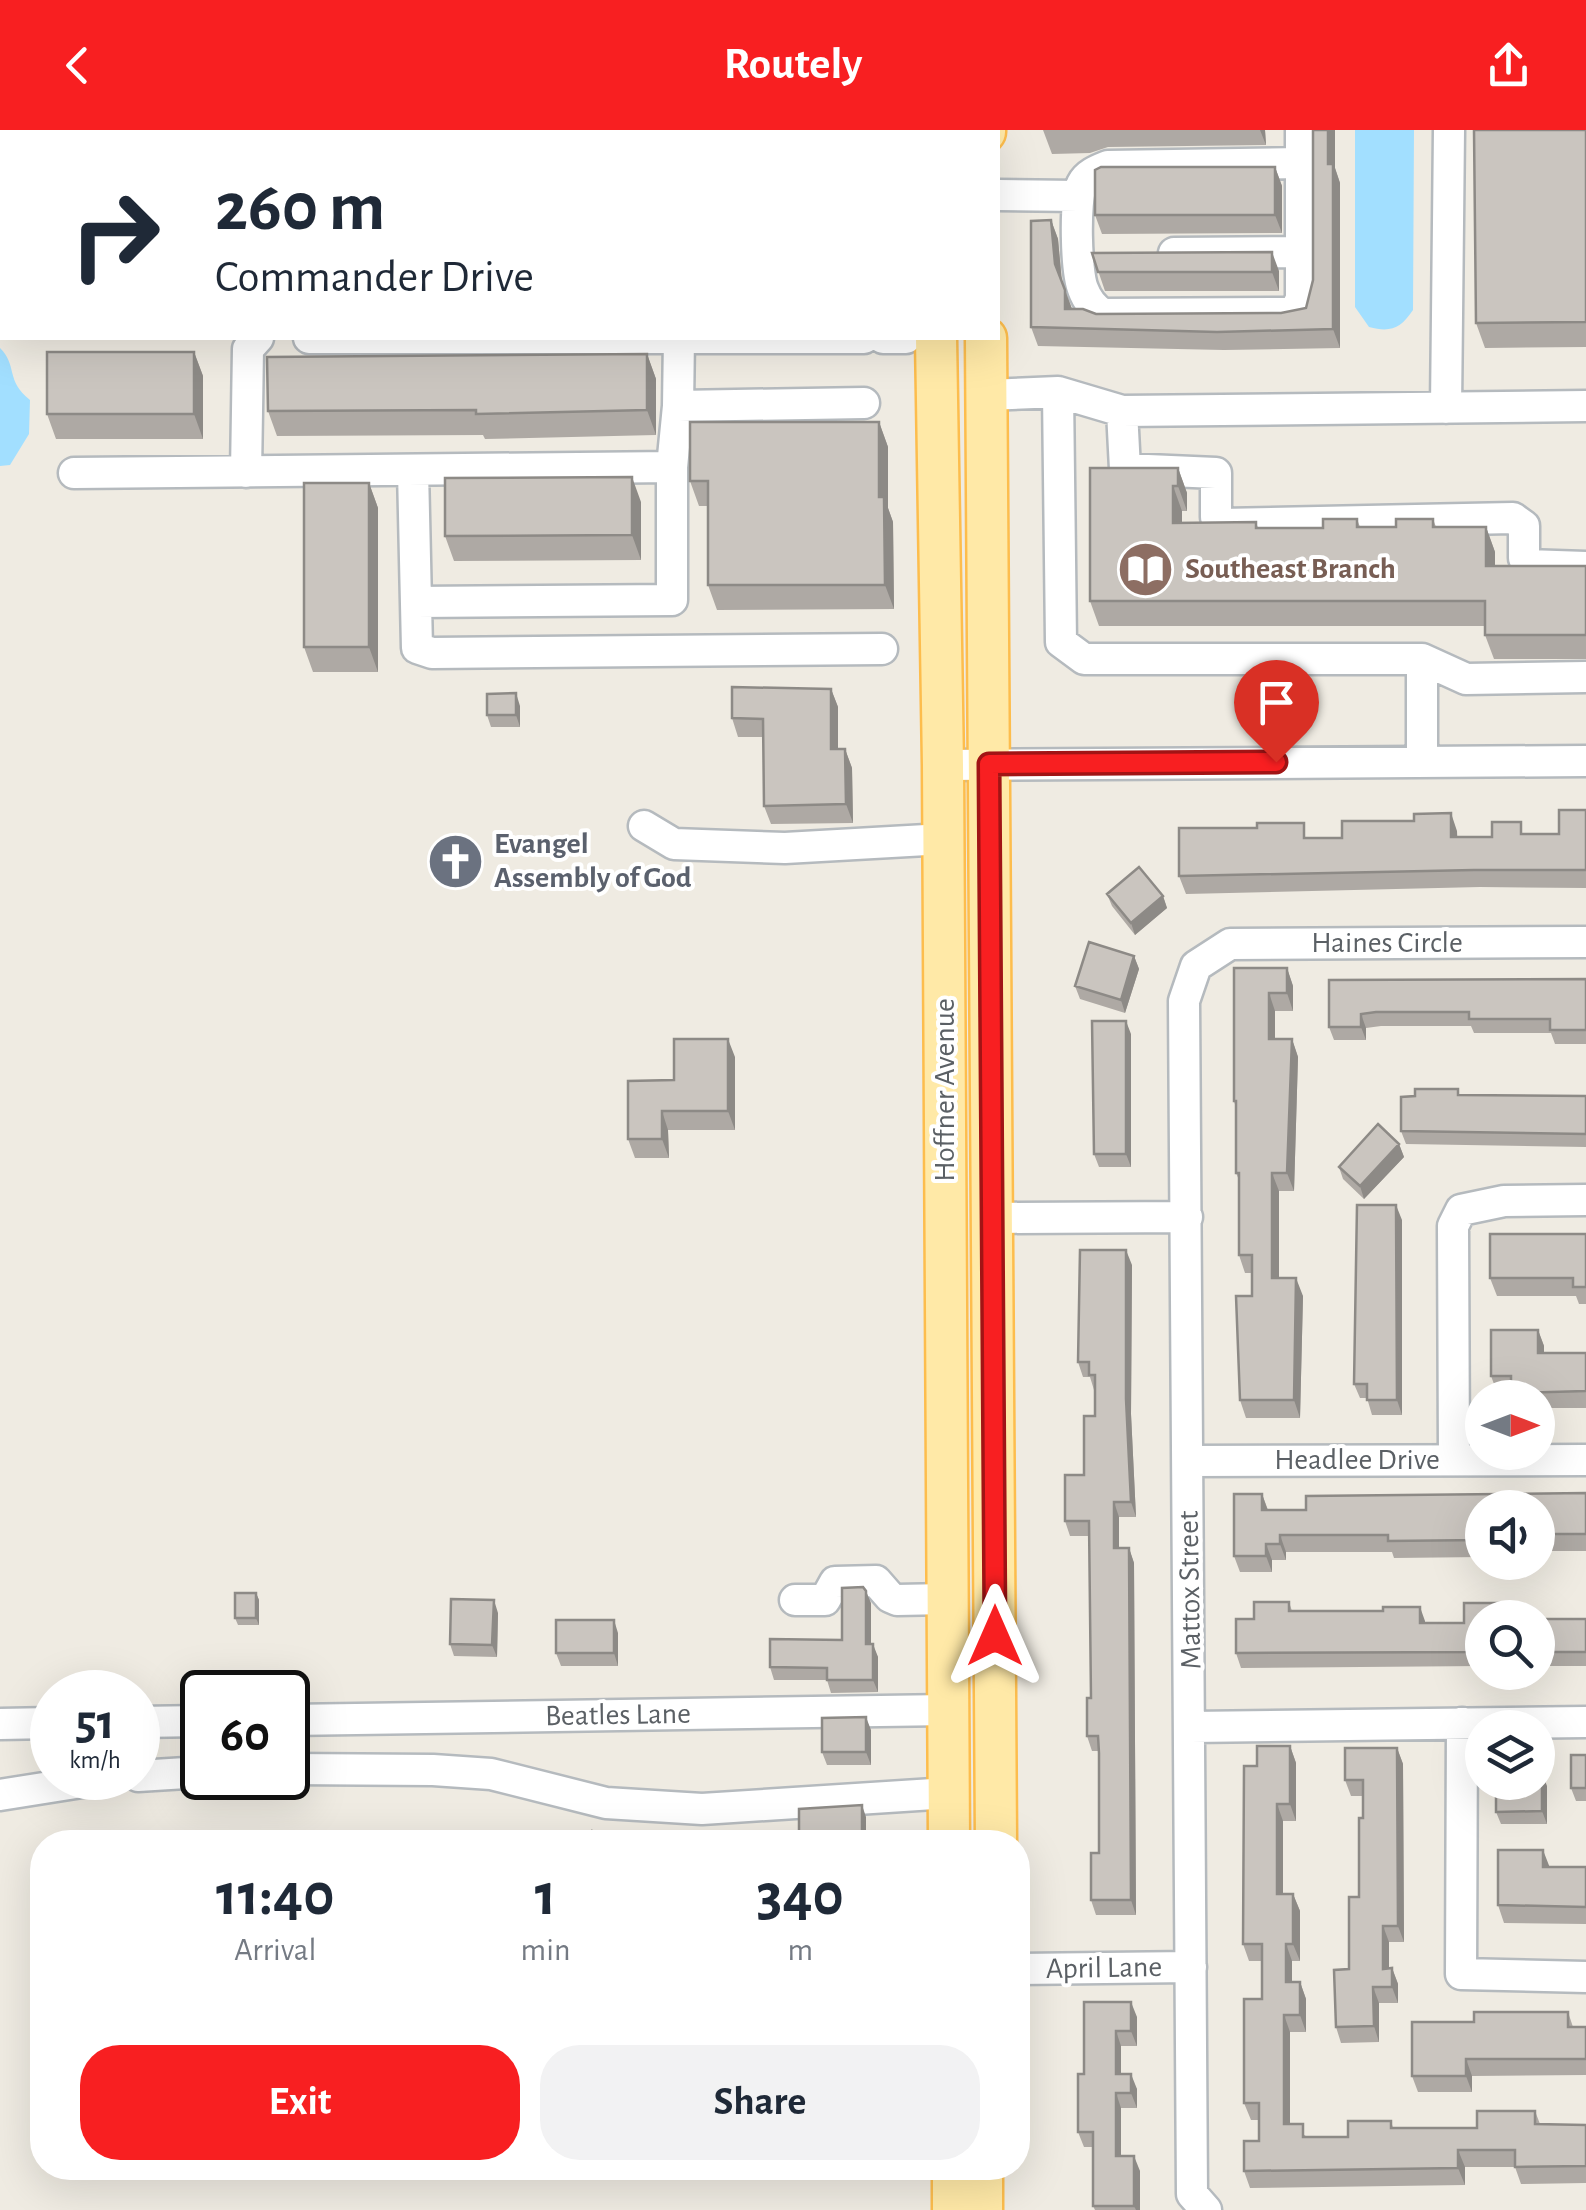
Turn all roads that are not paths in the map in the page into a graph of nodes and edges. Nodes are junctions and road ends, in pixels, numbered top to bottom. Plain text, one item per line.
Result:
1 (1301, 130) edge
2 (1449, 130) edge
3 (1301, 163) junction
4 (1000, 196) edge
5 (1078, 196) junction
6 (1301, 252) junction
7 (1153, 253) edge
8 (256, 340) edge
9 (679, 340) edge
10 (936, 340) edge
11 (986, 340) edge
12 (1058, 392) junction
13 (987, 395) junction
14 (864, 404) dead end
15 (678, 406) junction
16 (1586, 406) edge
17 (1446, 408) junction
18 (1122, 411) junction
19 (672, 467) junction
20 (414, 470) junction
21 (246, 472) junction
22 (74, 473) dead end
23 (1586, 567) edge
24 (672, 600) junction
25 (416, 602) junction
26 (882, 650) dead end
27 (671, 651) junction
28 (1422, 659) junction
29 (1586, 678) edge
30 (1586, 761) edge
31 (1422, 762) junction
32 (989, 764) junction
33 (943, 765) junction
34 (644, 826) dead end
35 (944, 840) junction
36 (1586, 942) edge
37 (1196, 966) joint
38 (1586, 1200) edge
39 (1187, 1217) junction
40 (992, 1218) junction
41 (1188, 1460) junction
42 (1454, 1460) junction
43 (1586, 1460) edge
44 (948, 1599) junction
45 (795, 1600) dead end
46 (948, 1710) junction
47 (310, 1720) edge
48 (1586, 1722) edge
49 (30, 1723) edge
50 (1462, 1723) junction
51 (0, 1724) edge
52 (1191, 1727) junction
53 (310, 1768) edge
54 (30, 1790) edge
55 (948, 1793) junction
56 (0, 1795) edge
57 (949, 1830) edge
58 (966, 1830) edge
59 (996, 1830) edge
60 (1192, 1968) junction
61 (1030, 1970) edge
62 (1586, 1976) edge
63 (953, 2180) edge
64 (982, 2180) edge
65 (998, 2180) edge
66 (953, 2210) edge
67 (982, 2210) edge
68 (999, 2210) edge
69 (1206, 2210) edge

1 - 3 street
2 - 17 street
3 - 5 street
3 - 6 street
4 - 5 street
5 - 6 street
6 - 7 street
8 - 21 street
9 - 15 street
10 - 33 main road, Hoffner Avenue
11 - 13 main road, Hoffner Avenue
12 - 13 street
12 - 18 street
12 - 28 street
13 - 32 main road, Hoffner Avenue
14 - 15 street
15 - 19 street
16 - 17 street
17 - 18 street
18 - 23 street
19 - 20 street
19 - 24 street
20 - 21 street
20 - 25 street
21 - 22 street
24 - 25 street
24 - 27 street
25 - 27 street
26 - 27 street
28 - 29 street
28 - 31 street
30 - 31 street
31 - 32 street
32 - 33 street
32 - 40 main road, Hoffner Avenue
33 - 35 main road, Hoffner Avenue
34 - 35 street
35 - 44 main road, Hoffner Avenue
36 - 37 street, Haines Circle
37 - 39 street, Mattox Street
38 - 42 street
39 - 40 street
39 - 41 street, Mattox Street
40 - 59 main road, Hoffner Avenue
41 - 42 street, Headlee Drive
41 - 52 street, Mattox Street
42 - 43 street, Headlee Drive
44 - 45 street
44 - 46 main road, Hoffner Avenue
46 - 47 street, Beatles Lane
46 - 55 main road, Hoffner Avenue
46 - 58 main road
48 - 50 street
49 - 51 street
50 - 52 street
50 - 62 street
52 - 60 street, Mattox Street
53 - 55 street
54 - 56 street
55 - 57 main road, Hoffner Avenue
60 - 61 street, April Lane
60 - 69 street, Mattox Street
63 - 66 main road
64 - 67 main road
65 - 68 main road

